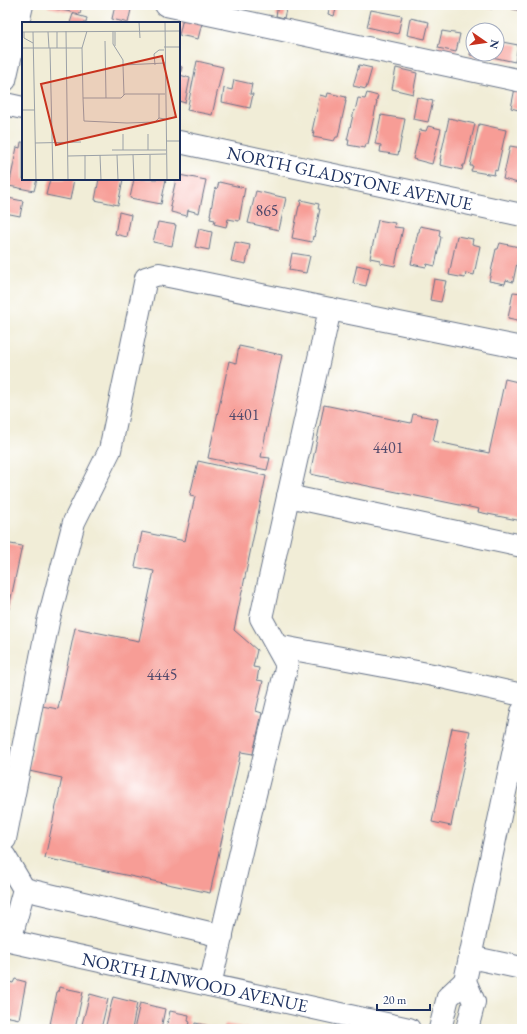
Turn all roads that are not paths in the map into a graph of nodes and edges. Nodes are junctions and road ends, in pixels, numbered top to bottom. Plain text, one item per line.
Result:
1 (22, 5) edge
2 (166, 5) edge
3 (5, 80) edge
4 (522, 80) edge
5 (5, 104) edge
6 (22, 108) edge
7 (180, 142) edge
8 (522, 215) edge
9 (330, 309) junction
10 (522, 348) edge
11 (288, 496) junction
12 (522, 546) edge
13 (277, 646) junction
14 (522, 695) edge
15 (522, 712) edge
16 (5, 839) edge
17 (5, 858) edge
18 (24, 889) junction
19 (222, 936) junction
20 (7, 941) edge
21 (470, 957) junction
22 (522, 968) edge
23 (465, 981) junction
24 (210, 985) junction
25 (409, 1029) edge
26 (440, 1029) edge
27 (467, 1029) edge

1 - 3 street
2 - 4 street
5 - 6 street
7 - 8 street, NORTH GLADSTONE AVENUE
9 - 10 street
9 - 11 street
9 - 16 street
11 - 12 street
11 - 13 street
13 - 14 street
13 - 19 street
15 - 21 street
17 - 18 street
18 - 19 street
18 - 20 street
19 - 24 street
20 - 24 street, NORTH LINWOOD AVENUE
21 - 22 street
21 - 23 street
23 - 26 street
23 - 27 street
24 - 25 street, NORTH LINWOOD AVENUE

